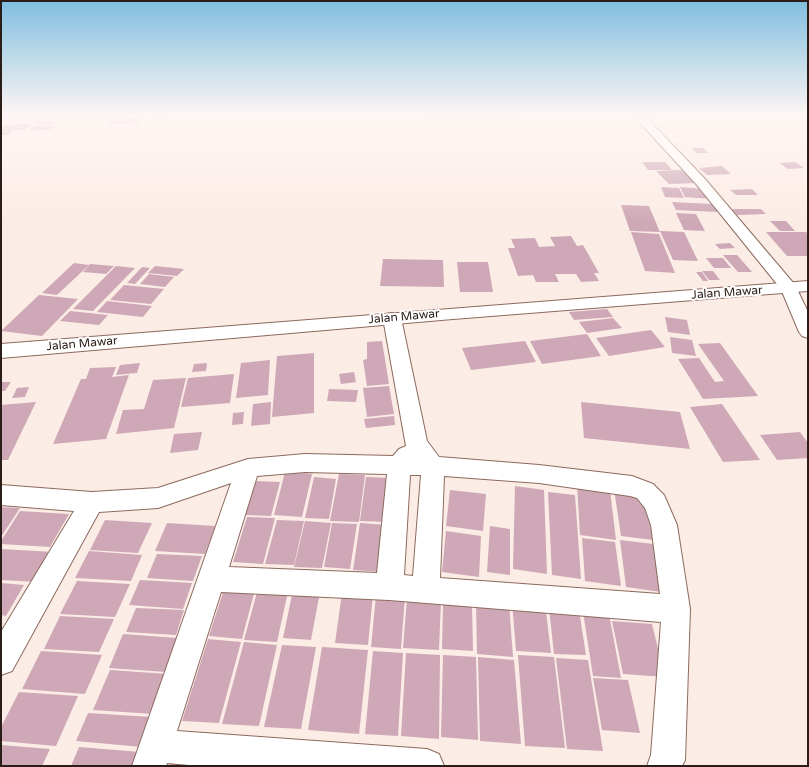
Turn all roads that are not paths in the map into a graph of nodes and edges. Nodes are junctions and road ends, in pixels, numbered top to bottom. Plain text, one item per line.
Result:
1 (672, 151) edge
2 (799, 287) edge
3 (392, 318) junction
4 (808, 332) edge
5 (1, 351) edge
6 (416, 444) junction
7 (399, 465) junction
8 (433, 466) junction
9 (248, 468) junction
10 (1, 495) edge
11 (92, 502) junction
12 (212, 579) junction
13 (389, 588) junction
14 (426, 591) junction
15 (676, 610) junction
16 (5, 644) edge
17 (153, 756) edge
18 (427, 766) edge
19 (664, 766) edge

1 - 2 street
2 - 3 street, Jalan Mawar
2 - 4 street
3 - 5 street, Jalan Mawar
3 - 6 street
6 - 7 street
6 - 8 street
7 - 8 street
7 - 9 street
7 - 13 street
8 - 14 street
8 - 15 street
9 - 11 street
9 - 12 street
10 - 11 street
11 - 16 street
12 - 13 street
12 - 17 street
13 - 14 street
14 - 15 street
15 - 19 street
17 - 18 street

